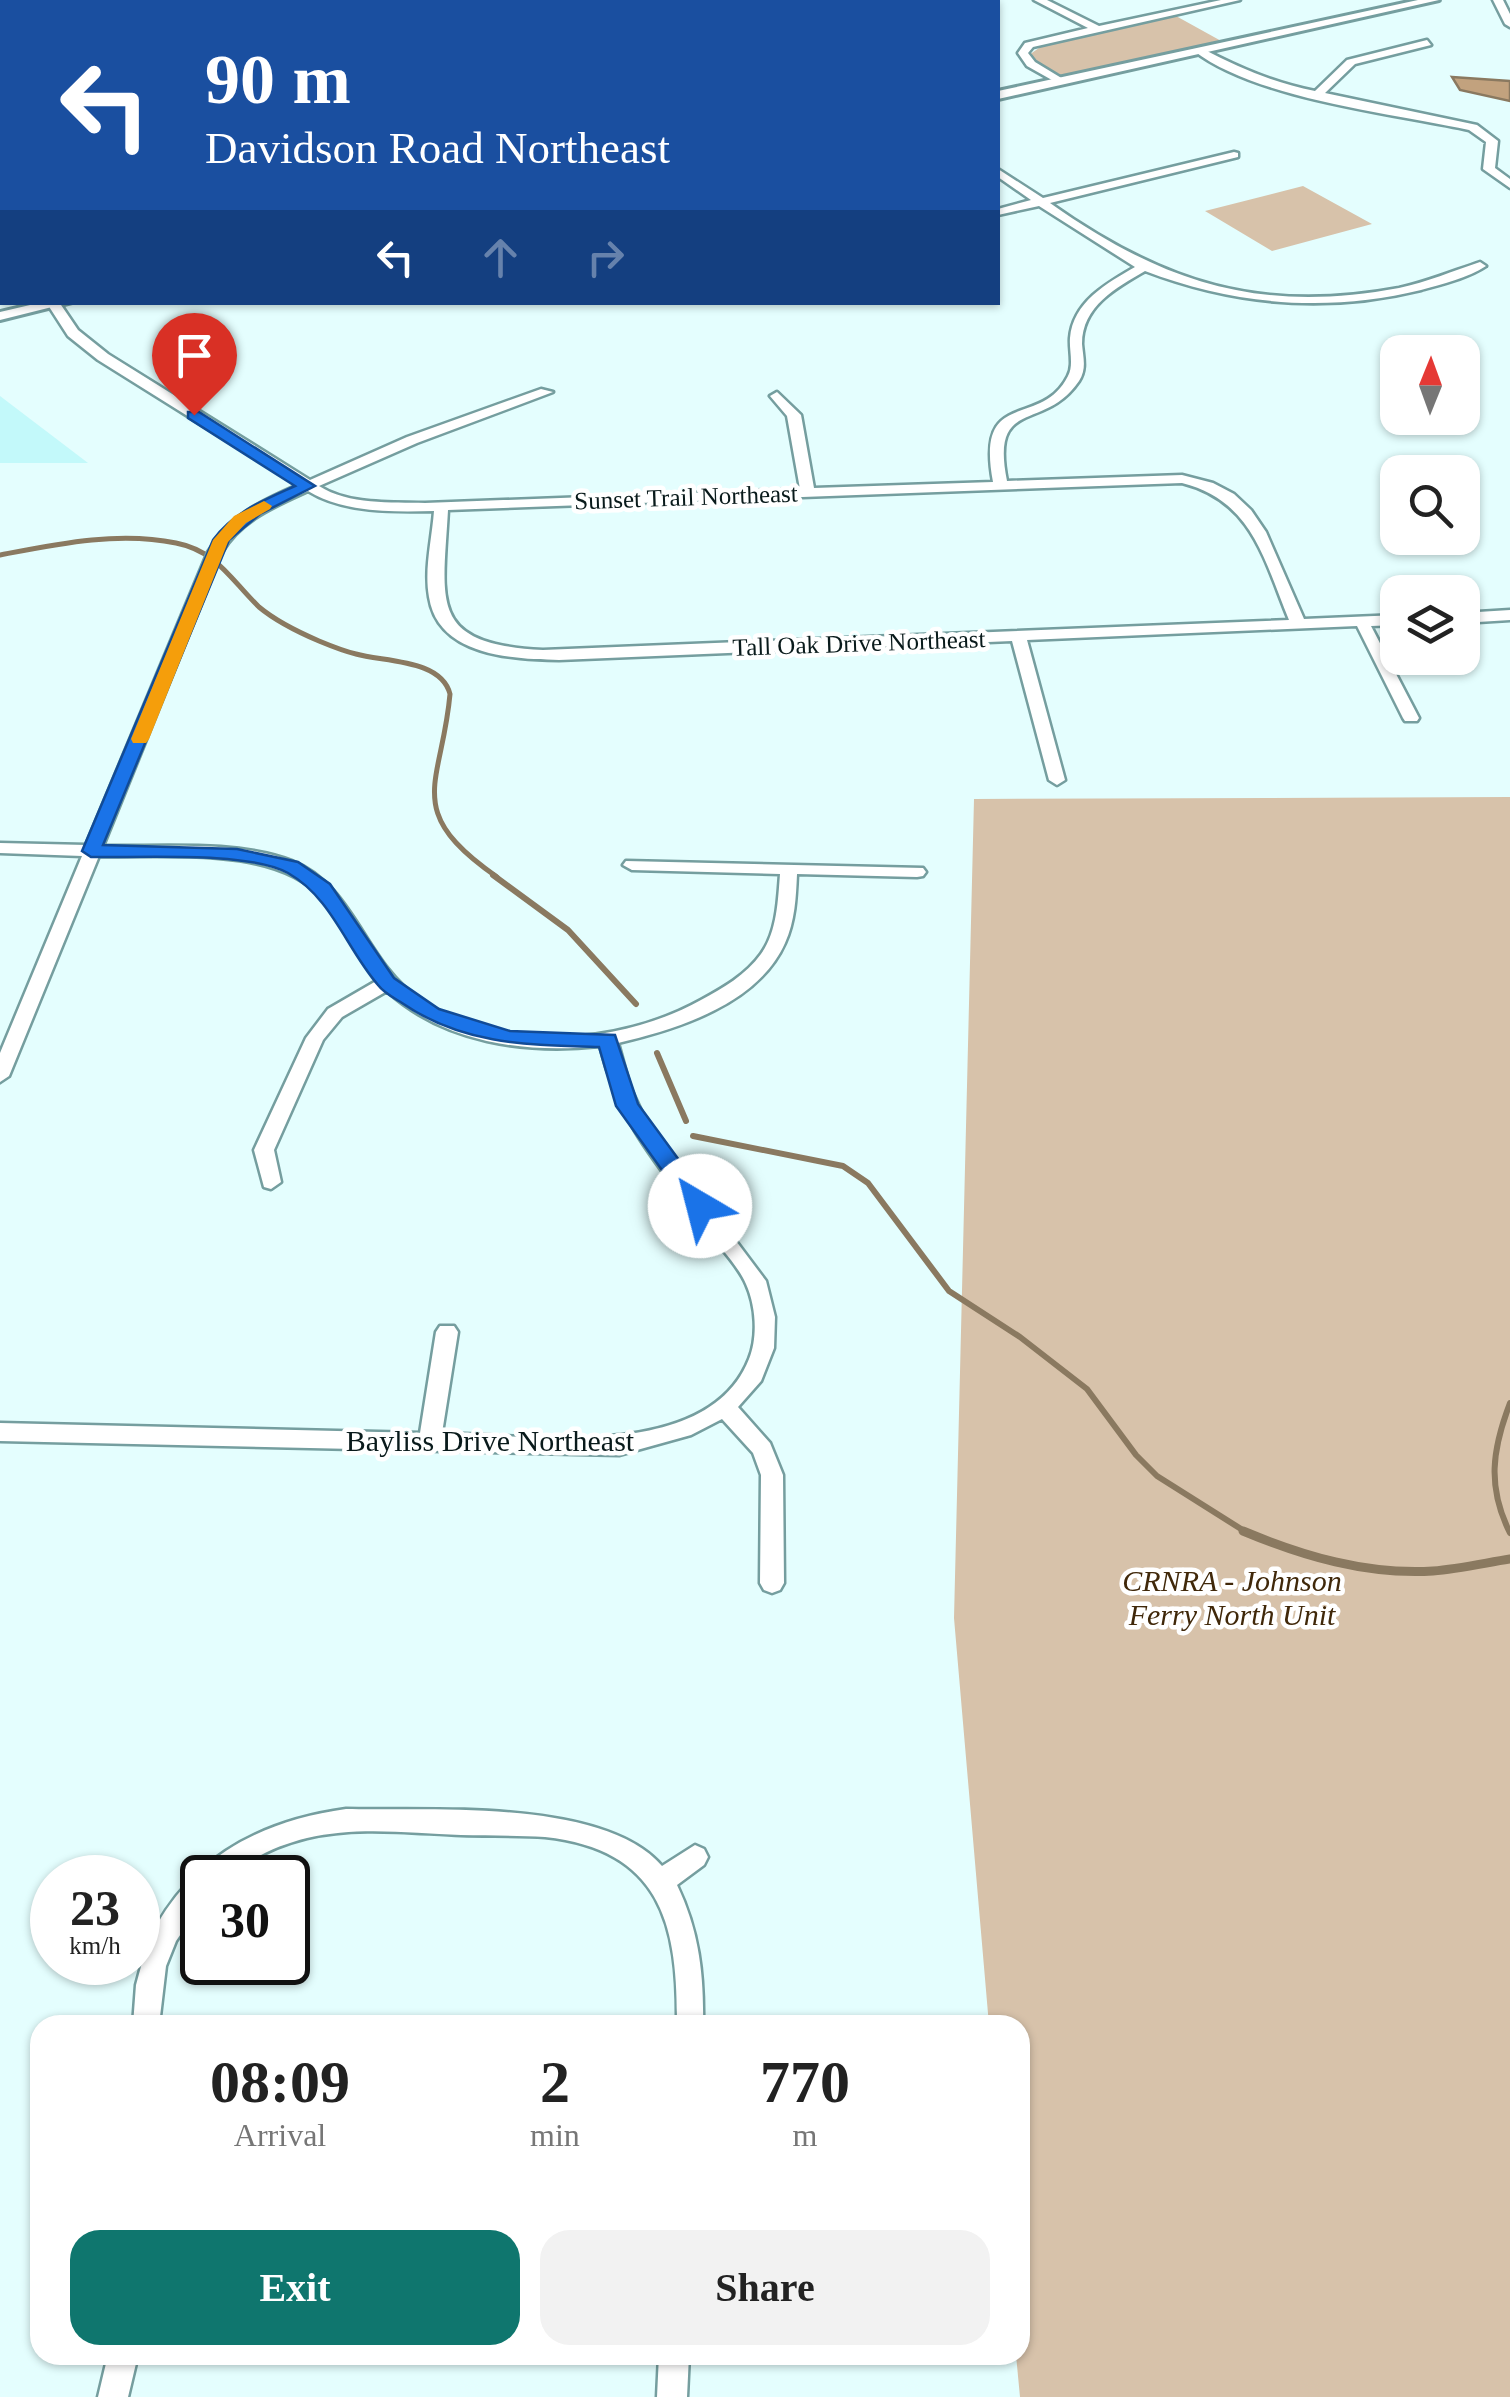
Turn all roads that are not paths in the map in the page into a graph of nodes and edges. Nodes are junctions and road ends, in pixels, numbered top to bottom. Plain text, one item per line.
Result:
1 (1039, 0) edge
2 (1234, 0) edge
3 (1433, 0) edge
4 (1454, 0) edge
5 (1498, 0) edge
6 (1396, 10) junction
7 (1510, 24) edge
8 (1098, 29) junction
9 (1427, 42) dead end
10 (1198, 51) junction
11 (1059, 81) junction
12 (1000, 94) edge
13 (1317, 95) junction
14 (1234, 155) dead end
15 (1000, 173) edge
16 (1510, 186) edge
17 (1042, 202) junction
18 (1000, 212) edge
19 (1480, 266) dead end
20 (1144, 267) junction
21 (54, 305) edge
22 (60, 305) edge
23 (0, 316) edge
24 (546, 392) dead end
25 (777, 396) dead end
26 (1001, 485) junction
27 (307, 486) junction
28 (808, 492) junction
29 (441, 506) junction
30 (1510, 616) edge
31 (1480, 617) edge
32 (1380, 621) edge
33 (1362, 622) junction
34 (1299, 624) junction
35 (1018, 636) junction
36 (1410, 718) dead end
37 (1057, 780) dead end
38 (0, 848) edge
39 (91, 851) junction
40 (632, 865) dead end
41 (789, 869) junction
42 (917, 872) dead end
43 (386, 983) junction
44 (608, 1040) junction
45 (0, 1076) edge
46 (271, 1182) dead end
47 (447, 1332) dead end
48 (724, 1406) junction
49 (0, 1432) edge
50 (430, 1442) junction
51 (772, 1583) dead end
52 (239, 1855) edge
53 (696, 1858) dead end
54 (660, 1881) junction
55 (180, 1909) edge
56 (160, 1927) edge
57 (148, 1985) edge
58 (146, 2015) edge
59 (690, 2015) edge
60 (120, 2365) edge
61 (674, 2365) edge
62 (114, 2397) edge
63 (672, 2397) edge

1 - 8 street
2 - 8 street
3 - 6 street
4 - 6 street
5 - 7 street
6 - 10 street
8 - 11 street
9 - 13 street
10 - 11 street
10 - 13 street
11 - 12 street
13 - 16 street
14 - 17 street
15 - 17 street
17 - 18 street
17 - 20 street
19 - 20 street
20 - 26 street
21 - 23 street
22 - 27 street, Sunset Trail Northeast
24 - 27 street
25 - 28 street
26 - 28 street, Sunset Trail Northeast
26 - 34 street, Sunset Trail Northeast
27 - 29 street, Sunset Trail Northeast
27 - 39 street
28 - 29 street, Sunset Trail Northeast
29 - 35 street, Tall Oak Drive Northeast
30 - 31 street
32 - 33 street, Tall Oak Drive Northeast
33 - 34 street, Tall Oak Drive Northeast
33 - 36 street
34 - 35 street, Tall Oak Drive Northeast
35 - 37 street
38 - 39 street
39 - 43 street
39 - 45 street
40 - 41 street
41 - 42 street
41 - 44 street
43 - 44 street
43 - 46 street
44 - 48 street, Bayliss Drive Northeast
47 - 50 street
48 - 50 street, Bayliss Drive Northeast
48 - 51 street
49 - 50 street, Bayliss Drive Northeast
52 - 54 street
53 - 54 street
54 - 59 street
55 - 56 street
57 - 58 street
60 - 62 street
61 - 63 street

